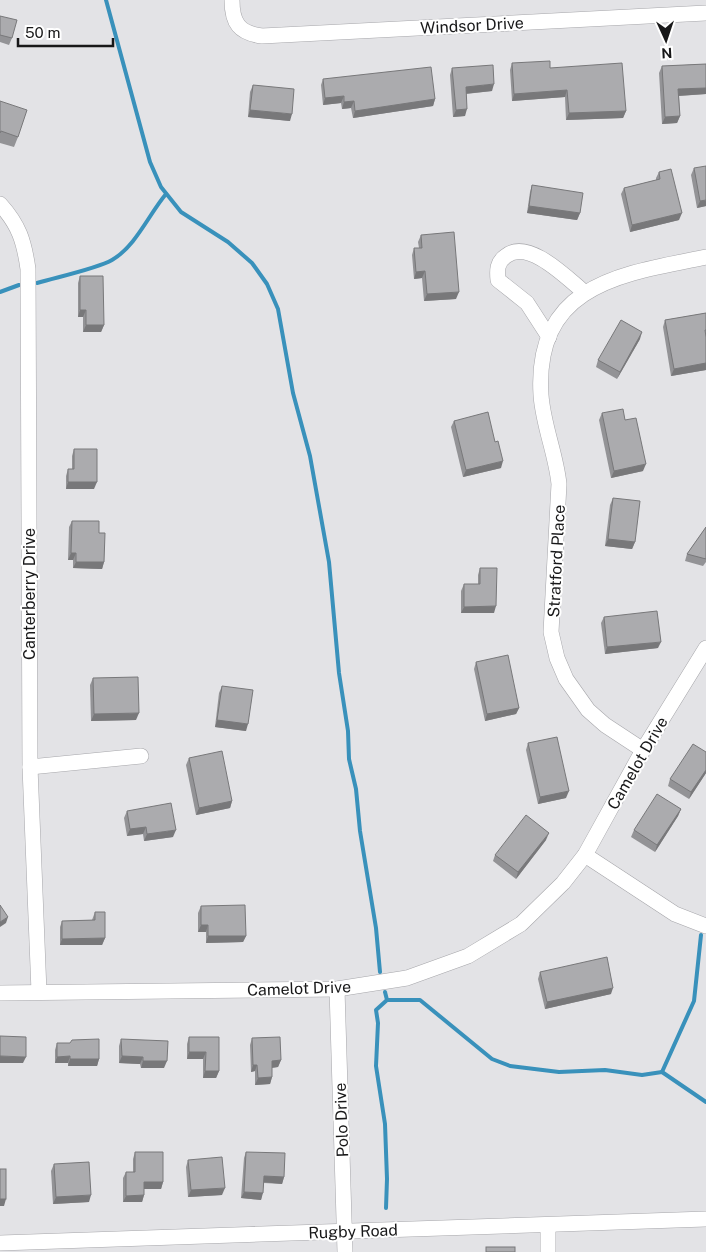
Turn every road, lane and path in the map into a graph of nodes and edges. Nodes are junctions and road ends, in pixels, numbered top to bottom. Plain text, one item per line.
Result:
1 (232, 0) edge
2 (697, 9) edge
3 (0, 204) edge
4 (706, 257) edge
5 (584, 292) junction
6 (549, 337) junction
7 (706, 648) edge
8 (643, 750) junction
9 (141, 756) dead end
10 (30, 767) junction
11 (585, 854) junction
12 (706, 926) edge
13 (337, 989) junction
14 (39, 992) junction
15 (0, 993) edge
16 (706, 1219) edge
17 (548, 1224) junction
18 (344, 1231) junction
19 (0, 1243) edge
20 (345, 1252) edge
21 (548, 1252) edge

1 - 2 street, Windsor Drive
3 - 10 street, Canterberry Drive
4 - 5 street, Stratford Place
5 - 6 street, Stratford Place
5 - 6 street
6 - 8 street, Stratford Place
7 - 8 street, Camelot Drive
8 - 11 street, Camelot Drive
9 - 10 street
10 - 14 street, Canterberry Drive
11 - 12 street
11 - 13 street, Camelot Drive
13 - 14 street, Camelot Drive
13 - 18 street, Polo Drive
14 - 15 street, Camelot Drive
16 - 17 street, Rugby Road
17 - 18 street, Rugby Road
17 - 21 street
18 - 19 street, Rugby Road
18 - 20 street, Polo Drive

